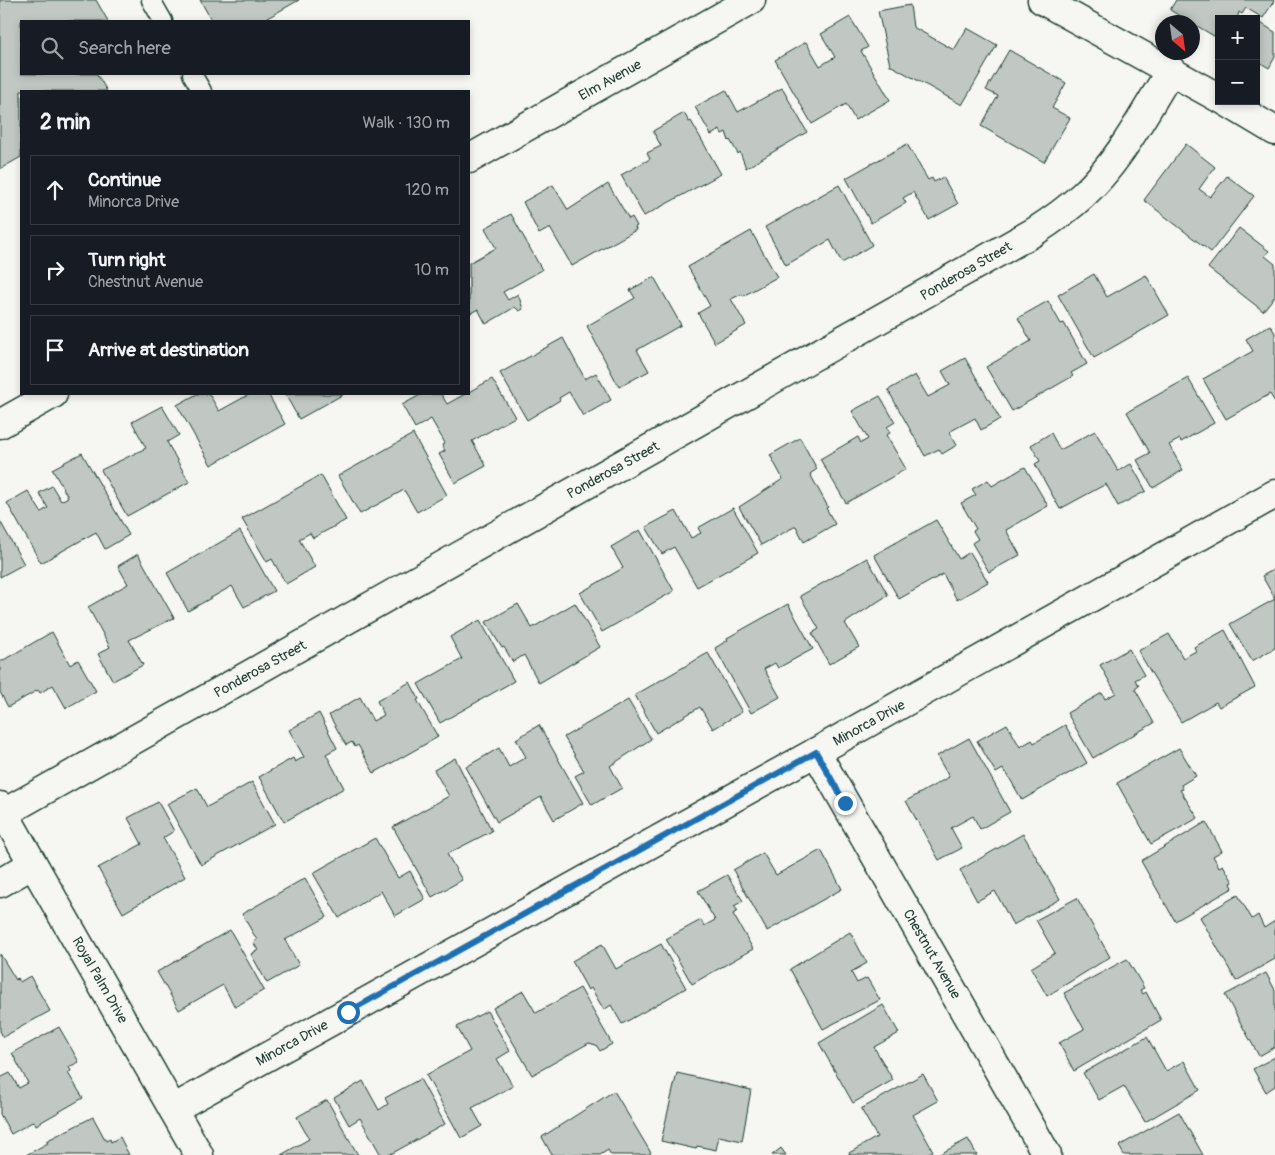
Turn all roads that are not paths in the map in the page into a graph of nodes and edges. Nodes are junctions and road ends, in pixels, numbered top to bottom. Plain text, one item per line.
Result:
1 (150, 0) edge
2 (751, 0) edge
3 (1042, 0) edge
4 (161, 20) edge
5 (1171, 70) junction
6 (193, 75) edge
7 (201, 90) edge
8 (1215, 96) edge
9 (1231, 105) edge
10 (1275, 132) edge
11 (470, 158) edge
12 (51, 395) edge
13 (0, 424) edge
14 (1275, 494) edge
15 (816, 752) junction
16 (2, 810) edge
17 (33, 864) junction
18 (0, 883) edge
19 (174, 1109) junction
20 (200, 1155) edge
21 (1047, 1155) edge

1 - 4 lane
2 - 11 street, Elm Avenue
3 - 5 street
5 - 8 street
5 - 16 street, Ponderosa Street
6 - 7 lane
9 - 10 street
12 - 13 street
14 - 15 street, Minorca Drive
15 - 19 street, Minorca Drive
15 - 21 street, Chestnut Avenue
16 - 17 street, Royal Palm Drive
17 - 18 street
17 - 19 street, Royal Palm Drive
19 - 20 street, Royal Palm Drive

